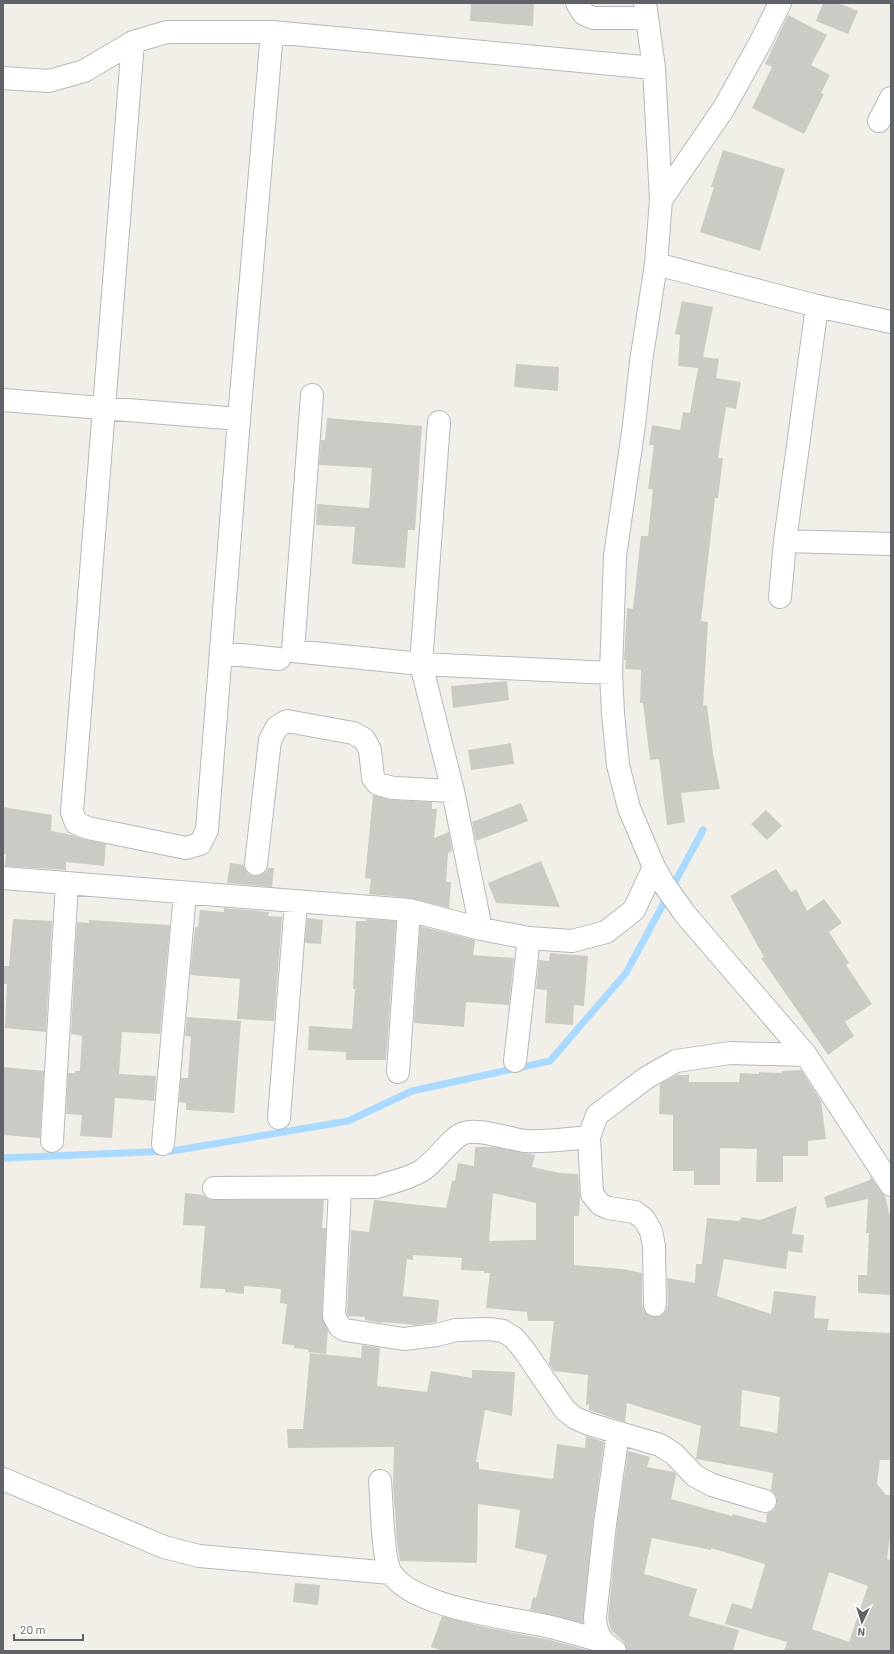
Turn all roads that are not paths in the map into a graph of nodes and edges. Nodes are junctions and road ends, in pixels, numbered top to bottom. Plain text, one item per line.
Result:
1 (577, 3) edge
2 (780, 3) edge
3 (646, 11) edge
4 (272, 32) junction
5 (133, 42) junction
6 (654, 68) junction
7 (3, 78) edge
8 (891, 98) edge
9 (879, 121) dead end
10 (661, 200) junction
11 (656, 264) junction
12 (817, 306) junction
13 (891, 322) edge
14 (312, 395) dead end
15 (3, 400) edge
16 (105, 408) junction
17 (239, 419) junction
18 (439, 422) dead end
19 (785, 541) junction
20 (891, 544) edge
21 (780, 597) dead end
22 (221, 653) junction
23 (279, 659) dead end
24 (421, 664) junction
25 (611, 673) junction
26 (453, 791) junction
27 (256, 864) dead end
28 (659, 875) junction
29 (3, 878) edge
30 (67, 883) junction
31 (185, 893) junction
32 (296, 902) junction
33 (409, 910) junction
34 (481, 929) junction
35 (529, 938) junction
36 (806, 1056) junction
37 (515, 1061) dead end
38 (398, 1072) dead end
39 (279, 1118) dead end
40 (589, 1137) junction
41 (52, 1141) dead end
42 (163, 1144) dead end
43 (891, 1185) edge
44 (214, 1188) dead end
45 (340, 1188) junction
46 (655, 1305) dead end
47 (618, 1433) junction
48 (3, 1479) edge
49 (380, 1480) dead end
50 (765, 1500) dead end
51 (391, 1573) junction
52 (609, 1646) edge

1 - 3 street
2 - 10 street
3 - 6 street
4 - 5 street
4 - 6 street
4 - 17 street
5 - 7 street
5 - 16 street
6 - 10 street
8 - 9 street
10 - 11 street
11 - 12 street
11 - 25 street
12 - 13 street
12 - 19 street
14 - 24 street
15 - 16 street
16 - 17 street
16 - 22 street
17 - 22 street
18 - 24 street
19 - 20 street
19 - 21 street
22 - 23 street
24 - 25 street
24 - 26 street
25 - 28 street
26 - 27 street
26 - 34 street
28 - 35 street
28 - 36 street
29 - 30 street
30 - 31 street
30 - 41 street
31 - 32 street
31 - 42 street
32 - 33 street
32 - 39 street
33 - 34 street
33 - 38 street
34 - 35 street
35 - 37 street
36 - 40 street
36 - 43 street
40 - 45 street
40 - 46 street
44 - 45 street
45 - 47 street
47 - 50 street
47 - 52 street
48 - 51 street
49 - 51 street
51 - 52 street

